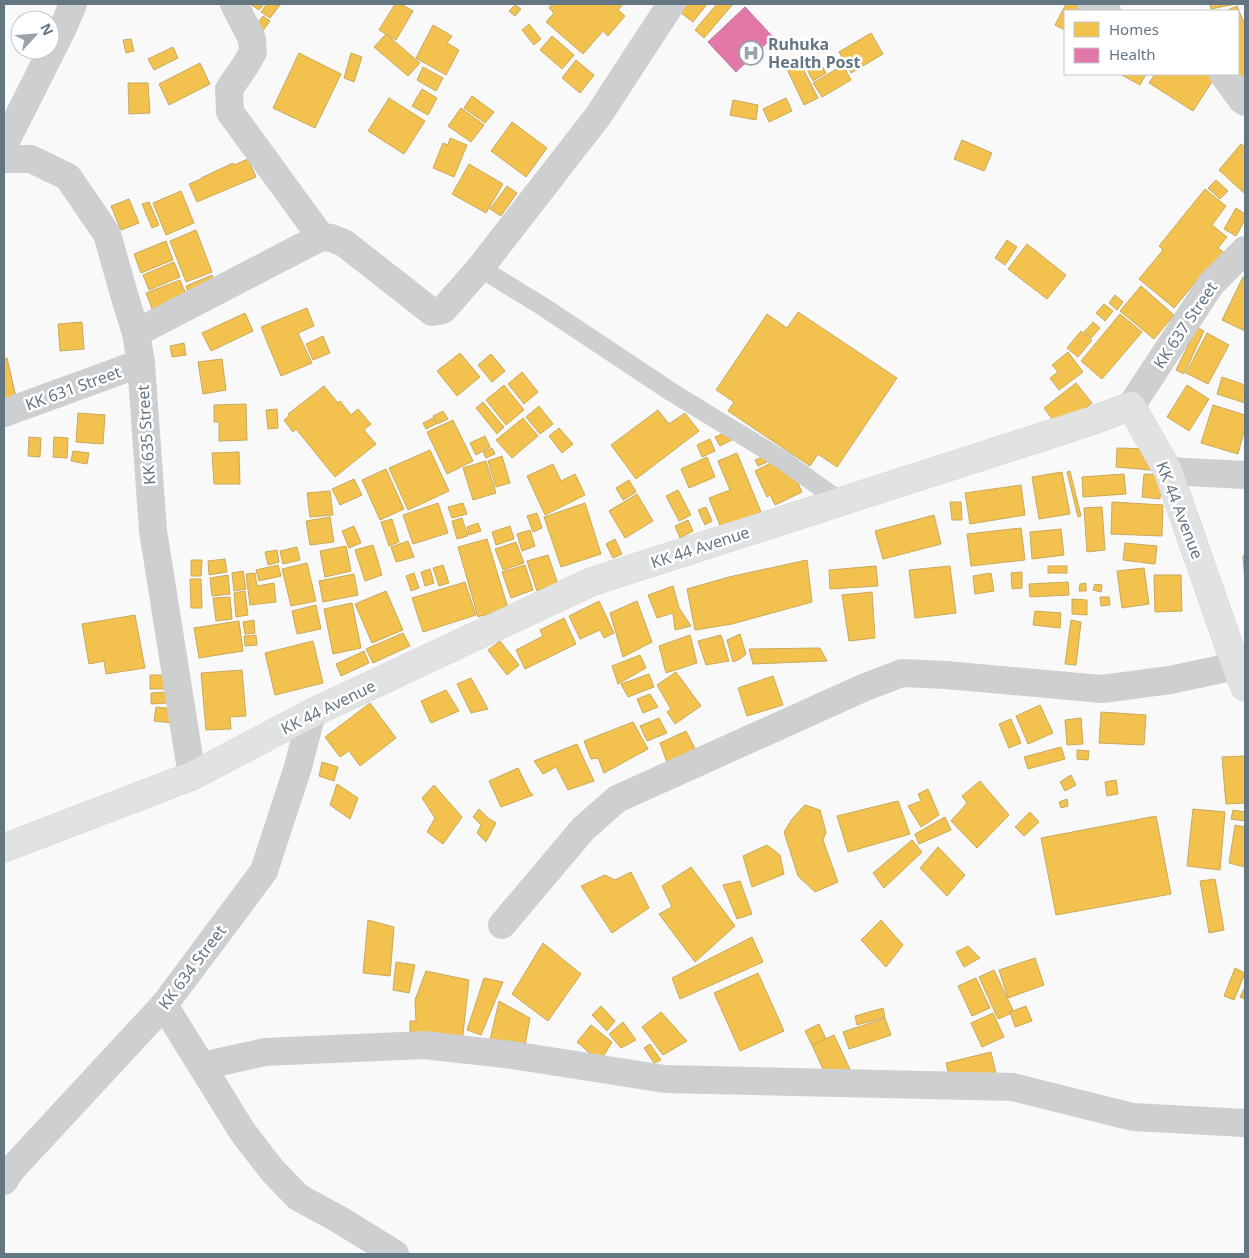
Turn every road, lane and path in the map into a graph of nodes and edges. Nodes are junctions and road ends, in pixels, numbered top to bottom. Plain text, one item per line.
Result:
1 (73, 4) edge
2 (234, 4) edge
3 (671, 4) edge
4 (1091, 4) edge
5 (1106, 10) edge
6 (1225, 75) edge
7 (1245, 102) edge
8 (4, 145) edge
9 (4, 159) edge
10 (321, 237) junction
11 (1245, 250) edge
12 (480, 268) junction
13 (136, 333) junction
14 (142, 363) junction
15 (1131, 406) junction
16 (4, 413) edge
17 (1168, 471) junction
18 (1245, 475) edge
19 (841, 502) junction
20 (1241, 676) edge
21 (312, 713) junction
22 (192, 776) junction
23 (4, 848) edge
24 (502, 925) dead end
25 (164, 1005) junction
26 (202, 1066) junction
27 (1245, 1123) edge
28 (4, 1180) edge
29 (395, 1254) edge

1 - 8 street
2 - 10 street
3 - 12 street
4 - 5 street
6 - 7 street
9 - 13 street, KK 635 Street
10 - 12 street
10 - 13 street
11 - 15 street, KK 637 Street
12 - 19 lane
13 - 14 street, KK 635 Street
14 - 16 street, KK 631 Street
14 - 22 street, KK 635 Street
15 - 17 main road, KK 44 Avenue
15 - 19 main road, KK 44 Avenue
17 - 18 street
17 - 20 main road, KK 44 Avenue
19 - 21 main road, KK 44 Avenue
20 - 24 street
21 - 22 main road, KK 44 Avenue
21 - 25 street, KK 634 Street
22 - 23 main road, KK 44 Avenue
25 - 26 street
25 - 28 street, KK 634 Street
26 - 27 street
26 - 29 street

